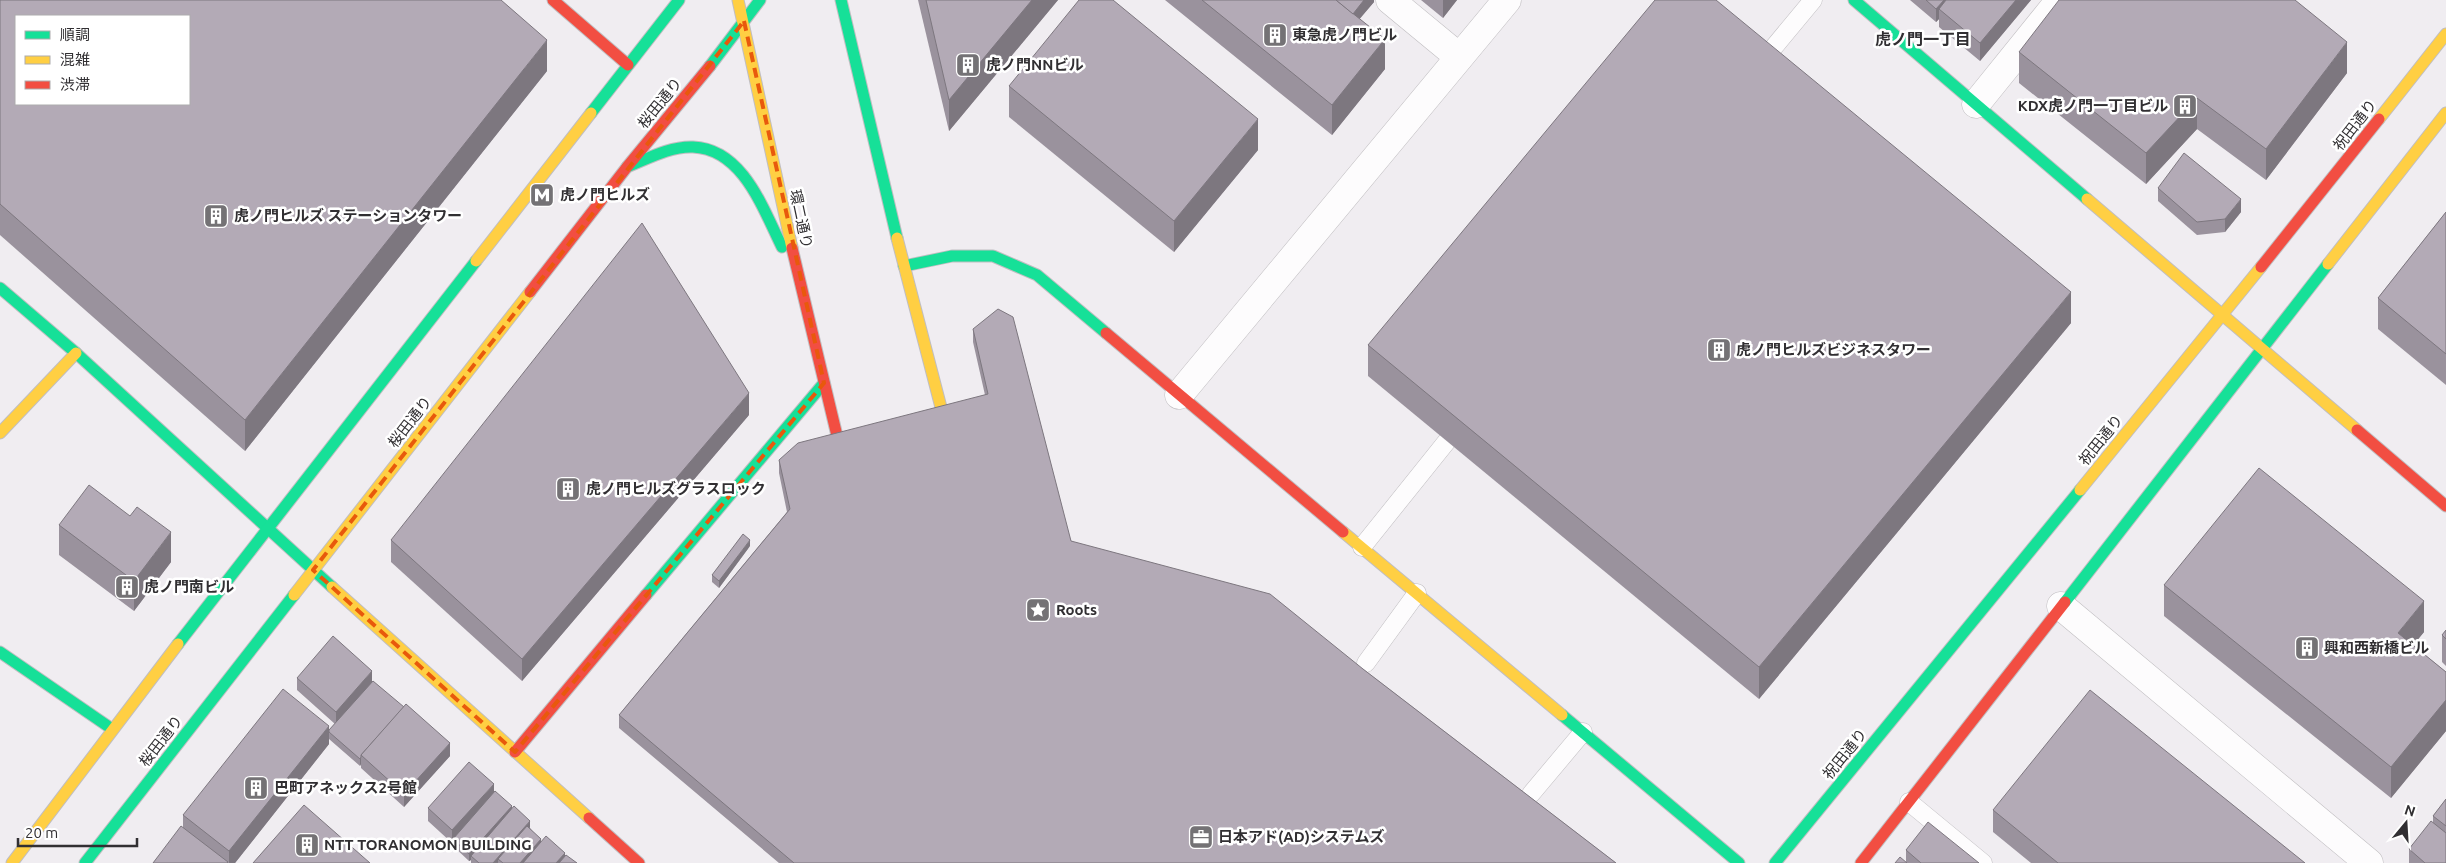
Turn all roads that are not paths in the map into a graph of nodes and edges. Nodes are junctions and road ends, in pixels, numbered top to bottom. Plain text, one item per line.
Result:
1 (553, 0) edge
2 (679, 0) edge
3 (738, 0) edge
4 (760, 0) edge
5 (841, 0) edge
6 (1390, 0) edge
7 (1507, 0) edge
8 (1813, 0) edge
9 (1854, 0) edge
10 (2060, 0) edge
11 (744, 21) junction
12 (2446, 34) edge
13 (1459, 57) junction
14 (628, 65) junction
15 (1759, 66) edge
16 (1976, 104) junction
17 (2446, 112) edge
18 (627, 167) junction
19 (904, 266) junction
20 (798, 279) junction
21 (0, 288) edge
22 (2222, 316) junction
23 (2262, 349) junction
24 (76, 354) junction
25 (824, 383) junction
26 (1179, 395) junction
27 (943, 415) edge
28 (0, 433) edge
29 (1447, 442) edge
30 (839, 444) edge
31 (2446, 506) edge
32 (268, 529) junction
33 (1362, 547) junction
34 (313, 570) junction
35 (1417, 593) junction
36 (2061, 606) junction
37 (0, 652) edge
38 (1366, 663) dead end
39 (112, 729) junction
40 (1583, 732) junction
41 (515, 752) junction
42 (1531, 794) dead end
43 (1910, 802) junction
44 (12, 863) edge
45 (85, 863) edge
46 (639, 863) edge
47 (1740, 863) edge
48 (1775, 863) edge
49 (1861, 863) edge
50 (1983, 863) edge
51 (2369, 863) edge

1 - 14 main road
2 - 14 main road
3 - 11 main road, 環二通り
4 - 11 main road, 桜田通り
5 - 19 main road
6 - 13 street
7 - 13 street
8 - 15 lane
9 - 16 main road
10 - 16 street
11 - 18 main road, 桜田通り
11 - 20 main road, 環二通り
12 - 22 main road, 祝田通り
13 - 26 street
14 - 32 main road
16 - 22 main road
17 - 23 main road
18 - 20 main road
18 - 34 main road, 桜田通り
19 - 26 main road
19 - 27 main road
20 - 25 main road, 環二通り
21 - 24 main road
22 - 23 main road
22 - 48 main road, 祝田通り
23 - 31 main road
23 - 36 main road
24 - 28 main road
24 - 32 main road
25 - 30 main road, 環二通り
25 - 41 main road
26 - 33 main road
29 - 33 lane
32 - 34 main road
32 - 39 main road
33 - 35 main road
34 - 41 main road
34 - 45 main road, 桜田通り
35 - 38 lane
35 - 40 main road
36 - 43 main road
36 - 51 street
37 - 39 main road
39 - 44 main road
40 - 42 lane
40 - 47 main road
41 - 46 main road
43 - 49 main road
43 - 50 lane

